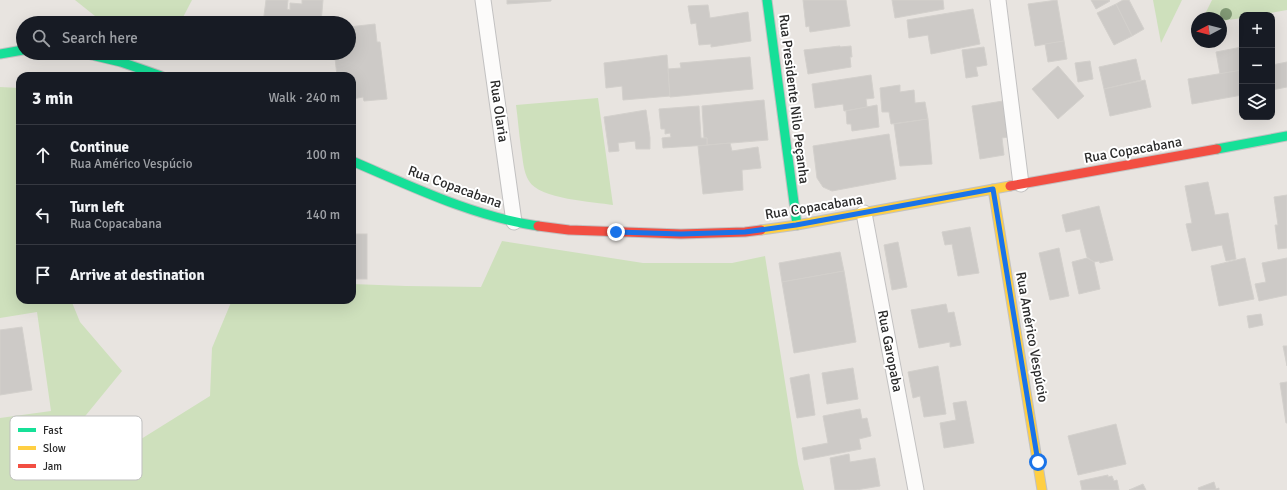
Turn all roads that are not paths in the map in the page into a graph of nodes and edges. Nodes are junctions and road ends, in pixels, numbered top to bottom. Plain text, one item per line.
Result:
1 (483, 0) edge
2 (767, 0) edge
3 (998, 0) edge
4 (16, 51) edge
5 (0, 54) edge
6 (113, 60) edge
7 (150, 72) edge
8 (1287, 136) edge
9 (356, 163) edge
10 (1021, 184) junction
11 (993, 189) junction
12 (864, 213) junction
13 (514, 222) junction
14 (796, 225) junction
15 (916, 490) edge
16 (1042, 490) edge

1 - 13 street, Rua Olaria
2 - 14 main road, Rua Presidente Nilo Peçanha
3 - 10 street
4 - 5 main road
6 - 7 main road
8 - 10 main road, Rua Copacabana
9 - 13 main road, Rua Copacabana
10 - 11 main road, Rua Copacabana
11 - 12 main road, Rua Copacabana
11 - 16 main road, Rua Américo Vespúcio
12 - 14 main road, Rua Copacabana
12 - 15 street, Rua Garopaba
13 - 14 main road, Rua Copacabana

